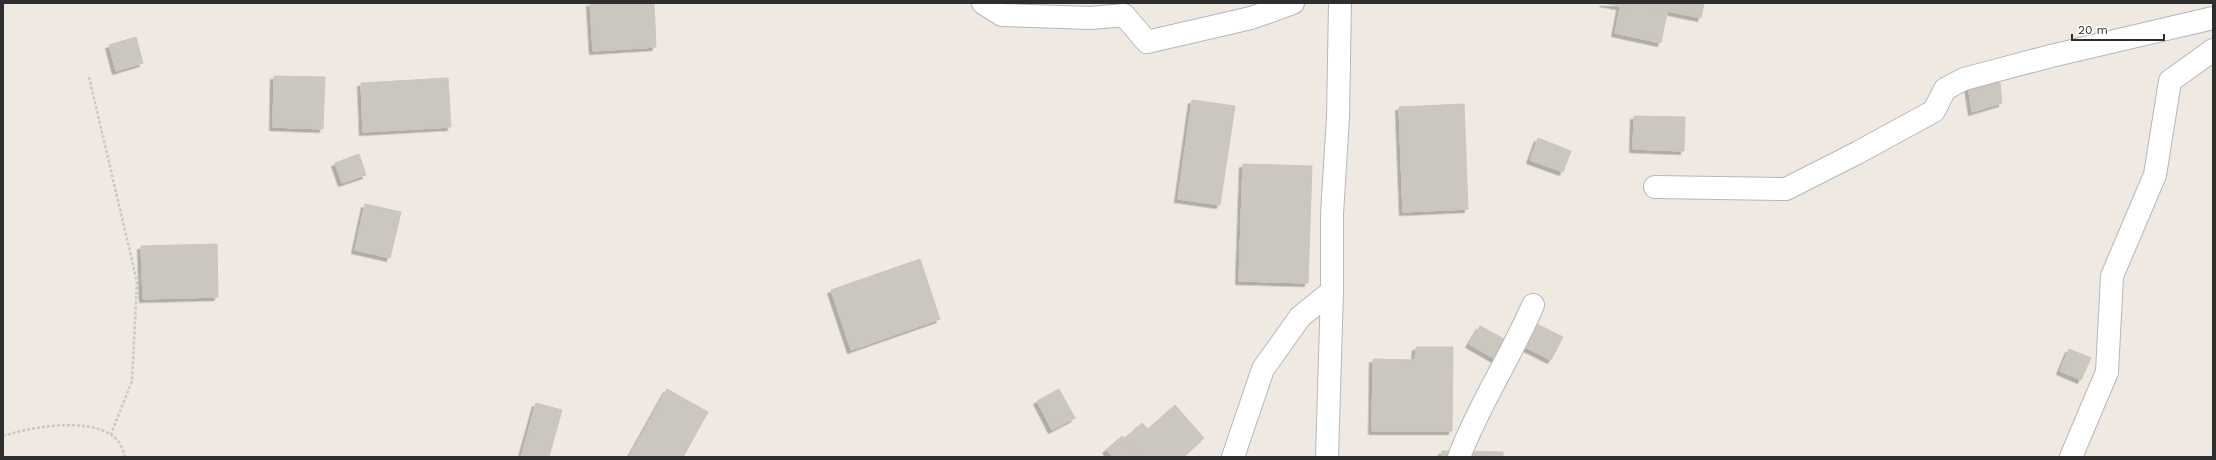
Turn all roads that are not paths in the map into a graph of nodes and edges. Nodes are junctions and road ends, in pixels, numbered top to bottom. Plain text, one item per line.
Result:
1 (983, 3) edge
2 (1293, 3) edge
3 (1340, 3) edge
4 (2213, 18) edge
5 (2213, 50) edge
6 (1655, 187) dead end
7 (1332, 291) junction
8 (1533, 305) dead end
9 (1233, 457) edge
10 (1327, 457) edge
11 (1459, 457) edge
12 (2071, 457) edge

1 - 2 street
3 - 7 street
4 - 6 street
5 - 12 street
7 - 9 street
7 - 10 street
8 - 11 street

